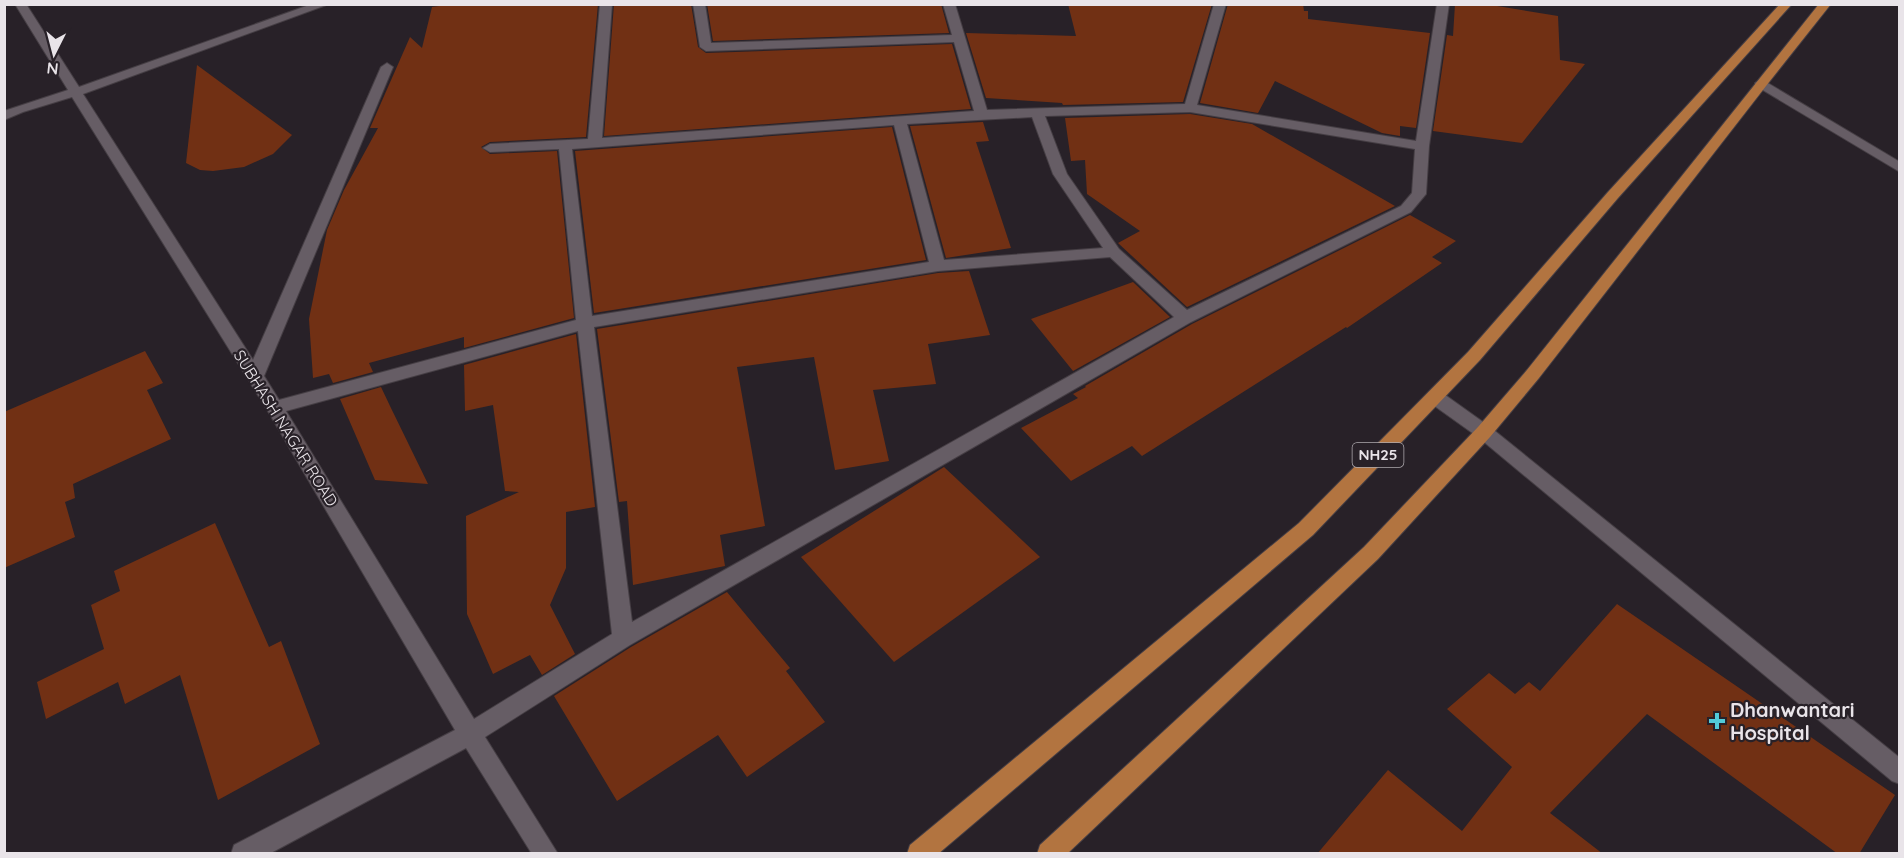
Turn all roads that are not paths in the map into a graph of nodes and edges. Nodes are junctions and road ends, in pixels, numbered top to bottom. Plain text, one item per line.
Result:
1 (20, 4) edge
2 (324, 4) edge
3 (606, 4) edge
4 (699, 4) edge
5 (950, 4) edge
6 (1220, 4) edge
7 (1443, 4) edge
8 (1786, 4) edge
9 (1826, 4) edge
10 (961, 38) junction
11 (387, 67) dead end
12 (1761, 83) junction
13 (76, 92) junction
14 (1190, 108) junction
15 (11, 110) edge
16 (1037, 112) junction
17 (982, 114) junction
18 (4, 116) edge
19 (899, 120) junction
20 (595, 143) junction
21 (565, 145) junction
22 (1422, 146) junction
23 (490, 148) dead end
24 (1899, 168) edge
25 (1114, 252) junction
26 (938, 266) junction
27 (1185, 318) junction
28 (585, 323) junction
29 (255, 376) junction
30 (1435, 397) junction
31 (275, 408) junction
32 (1484, 432) junction
33 (623, 638) junction
34 (470, 734) junction
35 (1899, 773) edge
36 (243, 854) edge
37 (546, 854) edge
38 (919, 854) edge
39 (1049, 854) edge

1 - 13 street, SUBHASH NAGAR ROAD
2 - 13 street
3 - 20 street
4 - 10 street
5 - 10 street
6 - 14 street
7 - 22 street
8 - 30 main road, NH25
9 - 12 main road
10 - 17 street
11 - 29 street
12 - 24 street
12 - 32 main road
13 - 15 street
13 - 29 street, SUBHASH NAGAR ROAD
14 - 16 street
14 - 22 street
15 - 18 street
16 - 17 street
16 - 25 street
17 - 19 street
19 - 20 street
19 - 26 street
20 - 21 street
21 - 23 street
21 - 28 street
22 - 27 street
25 - 26 street
25 - 27 street
26 - 28 street
27 - 33 street
28 - 31 street
28 - 33 street
29 - 31 street, SUBHASH NAGAR ROAD
30 - 32 street
30 - 38 main road, NH25
31 - 34 street, SUBHASH NAGAR ROAD
32 - 35 street
32 - 39 main road
33 - 34 street
34 - 36 street
34 - 37 street, SUBHASH NAGAR ROAD

